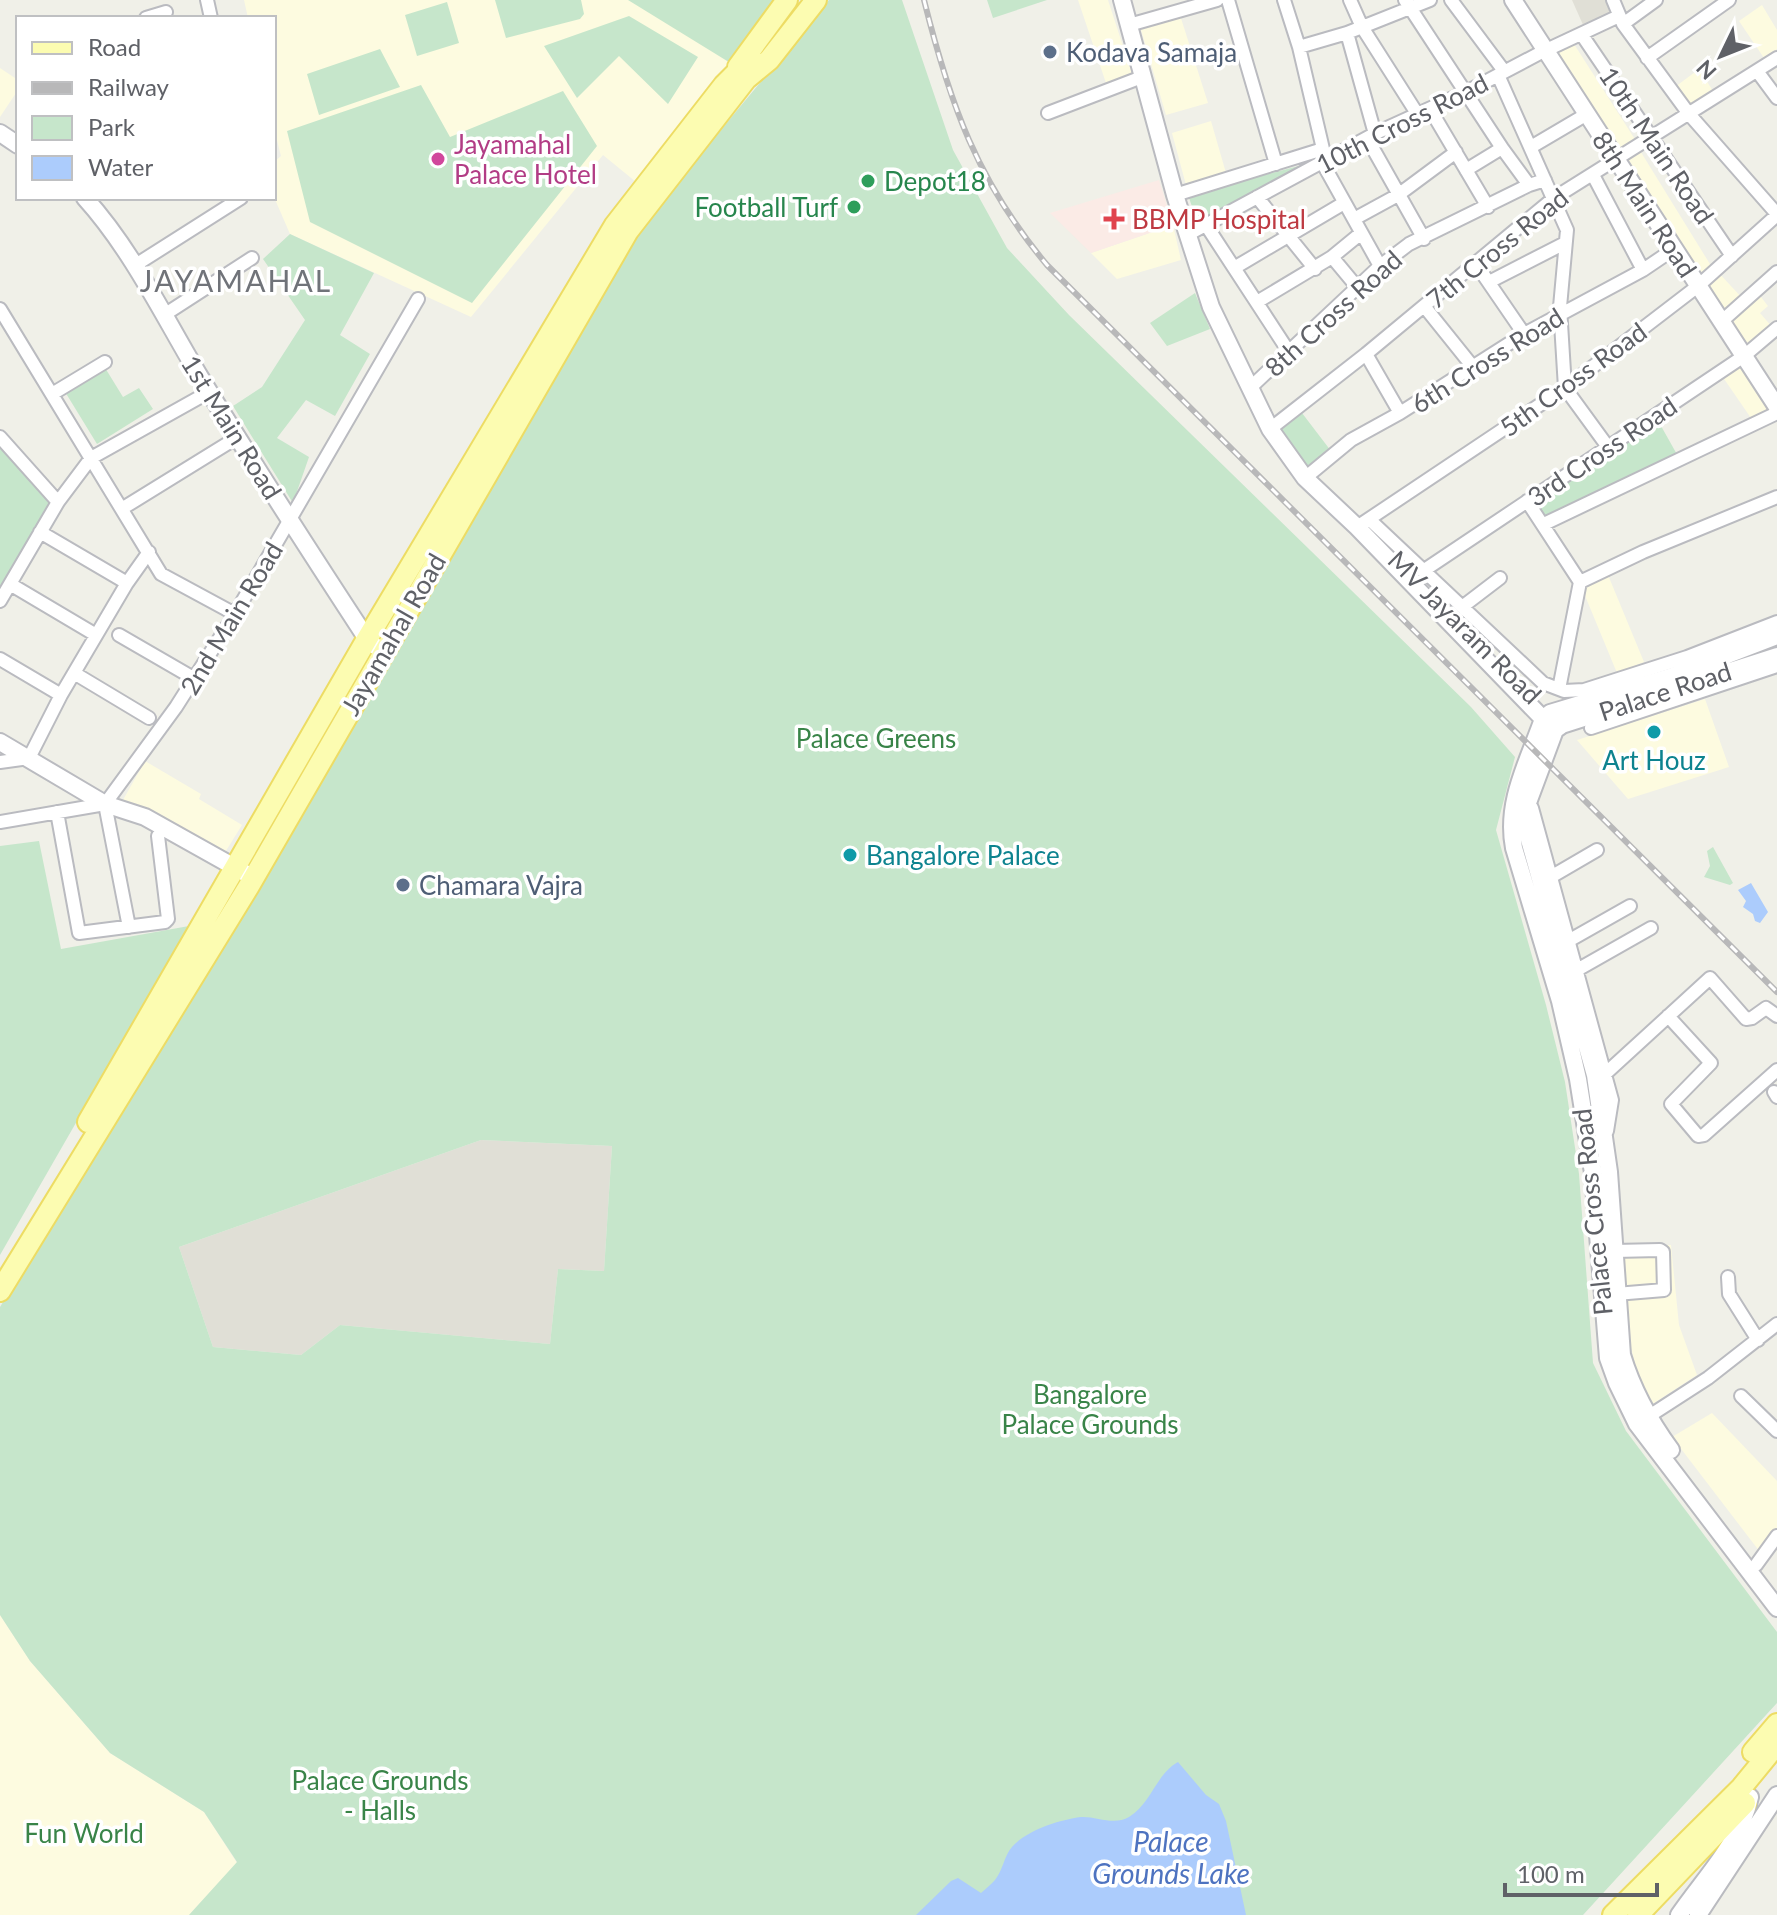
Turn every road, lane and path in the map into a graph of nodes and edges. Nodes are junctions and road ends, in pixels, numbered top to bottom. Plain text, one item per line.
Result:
1 (787, 0) edge
2 (800, 0) edge
3 (816, 0) edge
4 (1122, 0) edge
5 (1217, 0) edge
6 (1228, 0) edge
7 (1284, 0) edge
8 (1350, 0) edge
9 (1430, 0) edge
10 (1451, 0) edge
11 (1513, 0) edge
12 (1613, 0) edge
13 (1656, 0) edge
14 (1729, 0) edge
15 (1408, 5) edge
16 (166, 12) dead end
17 (153, 16) edge
18 (1621, 20) junction
19 (1129, 25) junction
20 (1362, 27) junction
21 (1347, 33) junction
22 (1582, 35) junction
23 (1299, 47) junction
24 (1545, 50) junction
25 (1647, 58) junction
26 (1777, 58) edge
27 (736, 70) junction
28 (1757, 71) junction
29 (1501, 73) junction
30 (1142, 77) junction
31 (1466, 92) junction
32 (1777, 98) edge
33 (1424, 112) junction
34 (1048, 113) dead end
35 (1587, 114) junction
36 (1689, 114) junction
37 (1371, 136) junction
38 (1651, 137) junction
39 (1531, 147) junction
40 (1502, 148) junction
41 (1456, 152) junction
42 (1324, 157) junction
43 (1617, 160) junction
44 (1276, 164) junction
45 (1466, 170) junction
46 (1593, 175) junction
47 (1545, 180) junction
48 (1529, 185) junction
49 (1175, 195) junction
50 (1398, 195) junction
51 (1257, 197) junction
52 (1554, 198) junction
53 (87, 200) edge
54 (238, 200) edge
55 (1344, 203) junction
56 (1488, 207) junction
57 (1777, 214) edge
58 (1354, 219) junction
59 (1206, 225) junction
60 (1360, 234) junction
61 (1187, 235) junction
62 (1289, 235) junction
63 (1424, 239) junction
64 (1565, 243) junction
65 (1674, 249) junction
66 (1732, 256) junction
67 (1332, 257) junction
68 (252, 258) dead end
69 (1476, 264) junction
70 (134, 266) junction
71 (1380, 266) junction
72 (1234, 268) junction
73 (1315, 269) junction
74 (1643, 270) junction
75 (1777, 272) edge
76 (1489, 282) junction
77 (1698, 286) junction
78 (1357, 287) junction
79 (418, 299) dead end
80 (1257, 302) junction
81 (1424, 306) junction
82 (0, 309) edge
83 (1560, 313) junction
84 (164, 315) junction
85 (1722, 321) junction
86 (1777, 328) edge
87 (1524, 334) junction
88 (1289, 352) junction
89 (1366, 354) junction
90 (1744, 356) junction
91 (105, 362) dead end
92 (1473, 367) junction
93 (1251, 387) junction
94 (1565, 388) junction
95 (209, 392) junction
96 (52, 394) junction
97 (1775, 402) edge
98 (1400, 413) junction
99 (1270, 429) junction
100 (0, 437) edge
101 (238, 437) junction
102 (1608, 447) junction
103 (91, 458) junction
104 (1305, 478) junction
105 (1777, 497) edge
106 (1527, 501) junction
107 (58, 502) junction
108 (123, 508) junction
109 (290, 520) junction
110 (1544, 524) junction
111 (1364, 527) junction
112 (40, 532) junction
113 (149, 552) junction
114 (1423, 571) junction
115 (1500, 578) dead end
116 (1580, 582) junction
117 (127, 583) junction
118 (10, 584) junction
119 (0, 601) edge
120 (1462, 607) junction
121 (235, 614) junction
122 (1777, 622) edge
123 (96, 635) junction
124 (119, 635) dead end
125 (1777, 636) edge
126 (374, 646) junction
127 (1777, 656) edge
128 (0, 659) edge
129 (1777, 666) edge
130 (74, 673) junction
131 (195, 679) junction
132 (1559, 689) junction
133 (61, 695) junction
134 (149, 718) dead end
135 (1552, 722) junction
136 (1591, 728) dead end
137 (0, 742) edge
138 (29, 758) junction
139 (0, 762) edge
140 (1532, 780) junction
141 (105, 804) junction
142 (1532, 808) dead end
143 (57, 812) junction
144 (126, 813) junction
145 (0, 822) edge
146 (158, 836) junction
147 (1597, 850) dead end
148 (242, 876) junction
149 (1549, 878) junction
150 (1630, 906) dead end
151 (129, 927) junction
152 (1651, 928) dead end
153 (1570, 940) junction
154 (1577, 970) junction
155 (1668, 1016) junction
156 (1777, 1016) edge
157 (1777, 1070) edge
158 (1605, 1074) junction
159 (1605, 1142) junction
160 (1601, 1172) junction
161 (1614, 1251) junction
162 (0, 1275) edge
163 (1728, 1277) dead end
164 (0, 1291) edge
165 (1616, 1294) junction
166 (1775, 1330) edge
167 (1758, 1340) junction
168 (1741, 1396) dead end
169 (1642, 1421) junction
170 (1777, 1431) edge
171 (1777, 1536) edge
172 (1756, 1565) junction
173 (1777, 1593) edge
174 (1777, 1608) edge
175 (1777, 1724) edge
176 (1777, 1744) edge
177 (1777, 1762) edge
178 (1757, 1799) edge
179 (1613, 1915) edge
180 (1638, 1915) edge
181 (1679, 1915) edge
182 (1698, 1915) edge

1 - 27 main road
2 - 27 main road, Jayamahal Road
3 - 126 main road, Jayamahal Road
4 - 19 street, MV Jayaram Road
5 - 19 street
6 - 44 street
7 - 23 street
8 - 20 street
9 - 15 street
10 - 29 street
11 - 24 street, 8th Main Road
12 - 18 street
13 - 18 street, 10th Cross Road
14 - 25 street
15 - 20 street
15 - 31 street
16 - 17 street
18 - 22 street, 10th Cross Road
18 - 25 street
19 - 30 street, MV Jayaram Road
20 - 21 street
20 - 33 street
21 - 23 street
21 - 37 street
22 - 24 street, 10th Cross Road
22 - 38 street, 10th Main Road
23 - 42 street
24 - 29 street, 10th Cross Road
24 - 35 street, 8th Main Road
25 - 36 street
26 - 28 street, 7th Cross Road
27 - 126 main road, Jayamahal Road
28 - 32 street
28 - 36 street, 7th Cross Road
29 - 31 street, 10th Cross Road
29 - 39 street
30 - 34 street
30 - 49 street, MV Jayaram Road
31 - 33 street, 10th Cross Road
31 - 40 street
33 - 37 street, 10th Cross Road
33 - 41 street
35 - 39 street
35 - 43 street, 8th Main Road
36 - 38 street, 7th Cross Road
36 - 57 street
37 - 42 street, 10th Cross Road
37 - 50 street
38 - 43 street, 7th Cross Road
38 - 66 street, 10th Main Road
39 - 47 street
40 - 45 street
40 - 48 street
41 - 45 street
41 - 50 street
42 - 44 street
42 - 51 street, 10th Cross Road
42 - 55 street
43 - 46 street, 7th Cross Road
43 - 65 street, 8th Main Road
44 - 49 street
45 - 56 street
46 - 52 street, 7th Cross Road
46 - 74 street
47 - 48 street, 8th Cross Road
47 - 52 street
48 - 56 street, 8th Cross Road
49 - 61 street, MV Jayaram Road
50 - 58 street
50 - 63 street
51 - 59 street, 10th Cross Road
51 - 62 street
52 - 64 street
52 - 69 street, 7th Cross Road
53 - 70 street, 1st Main Road
54 - 70 street
55 - 58 street
55 - 62 street
56 - 63 street, 8th Cross Road
57 - 66 street, 5th Cross Road
58 - 60 street
59 - 61 street, 10th Cross Road
59 - 72 street
60 - 67 street
60 - 71 street
61 - 93 street, MV Jayaram Road
62 - 72 street
62 - 73 street
63 - 71 street, 8th Cross Road
64 - 76 street
64 - 83 street
65 - 74 street, 6th Cross Road
65 - 77 street, 8th Main Road
66 - 77 street, 5th Cross Road
67 - 73 street
67 - 78 street
68 - 84 street
69 - 76 street
69 - 81 street, 7th Cross Road
70 - 84 street, 1st Main Road
71 - 78 street, 8th Cross Road
72 - 80 street
73 - 80 street
74 - 83 street, 6th Cross Road
75 - 85 street
76 - 87 street
77 - 85 street, 8th Main Road
77 - 94 street, 5th Cross Road
78 - 88 street, 8th Cross Road
79 - 109 street, 2nd Main Road
80 - 88 street
81 - 89 street, 7th Cross Road
81 - 92 street
82 - 96 street
83 - 87 street, 6th Cross Road
83 - 94 street
84 - 95 street, 1st Main Road
85 - 90 street, 8th Main Road
86 - 90 street, 3rd Cross Road
87 - 92 street, 6th Cross Road
88 - 93 street, 8th Cross Road
89 - 98 street
89 - 99 street, 7th Cross Road
90 - 97 street, 8th Main Road
90 - 102 street, 3rd Cross Road
91 - 96 street
92 - 98 street, 6th Cross Road
93 - 99 street, MV Jayaram Road
94 - 102 street
94 - 111 street, 5th Cross Road
95 - 101 street, 1st Main Road
95 - 103 street
96 - 103 street
97 - 110 street
98 - 104 street, 6th Cross Road
99 - 104 street, MV Jayaram Road
100 - 107 street
101 - 108 street
101 - 109 street, 1st Main Road
102 - 106 street, 3rd Cross Road
103 - 107 street
103 - 108 street
104 - 111 street, MV Jayaram Road
105 - 116 street
106 - 110 street
106 - 114 street, 3rd Cross Road
107 - 112 street
108 - 113 street
109 - 121 street, 2nd Main Road
109 - 126 street, 1st Main Road
110 - 116 street
111 - 114 street
111 - 135 street, MV Jayaram Road
112 - 117 street
112 - 118 street
113 - 117 street
113 - 121 street
114 - 120 street
115 - 120 street
116 - 132 street
117 - 123 street
118 - 119 street
118 - 123 street
120 - 132 street
121 - 131 street, 2nd Main Road
122 - 132 street
123 - 130 street
124 - 131 street
125 - 135 street, Palace Road
126 - 148 main road, Jayamahal Road
127 - 135 street, Palace Road
128 - 133 street
129 - 136 street
130 - 133 street
130 - 134 street
131 - 141 street, 2nd Main Road
133 - 138 street
135 - 140 street
137 - 138 street
138 - 139 street
138 - 141 street
140 - 159 street, Palace Cross Road
140 - 160 street, Palace Cross Road
141 - 143 street
141 - 144 street
141 - 151 street
142 - 149 street
143 - 145 street
143 - 151 street
144 - 146 street
144 - 148 street
146 - 148 street
146 - 151 street
147 - 149 street
148 - 162 main road, Jayamahal Road
148 - 164 main road, Jayamahal Road
149 - 153 street
150 - 153 street
152 - 154 street
153 - 154 street
154 - 158 street
155 - 156 street
155 - 157 street
155 - 158 street
158 - 159 street
159 - 160 street, Palace Cross Road
160 - 161 street, Palace Cross Road
160 - 169 street, Palace Cross Road
161 - 165 street, Palace Cross Road
161 - 165 street
163 - 167 street
165 - 169 street, Palace Cross Road
166 - 167 street
167 - 169 street
168 - 170 street
169 - 172 street, Palace Cross Road
169 - 174 street, Palace Cross Road
171 - 172 street
172 - 173 street, Palace Cross Road
175 - 178 main road
176 - 178 main road
177 - 178 main road
178 - 179 main road
178 - 180 main road
178 - 181 street
178 - 182 street

